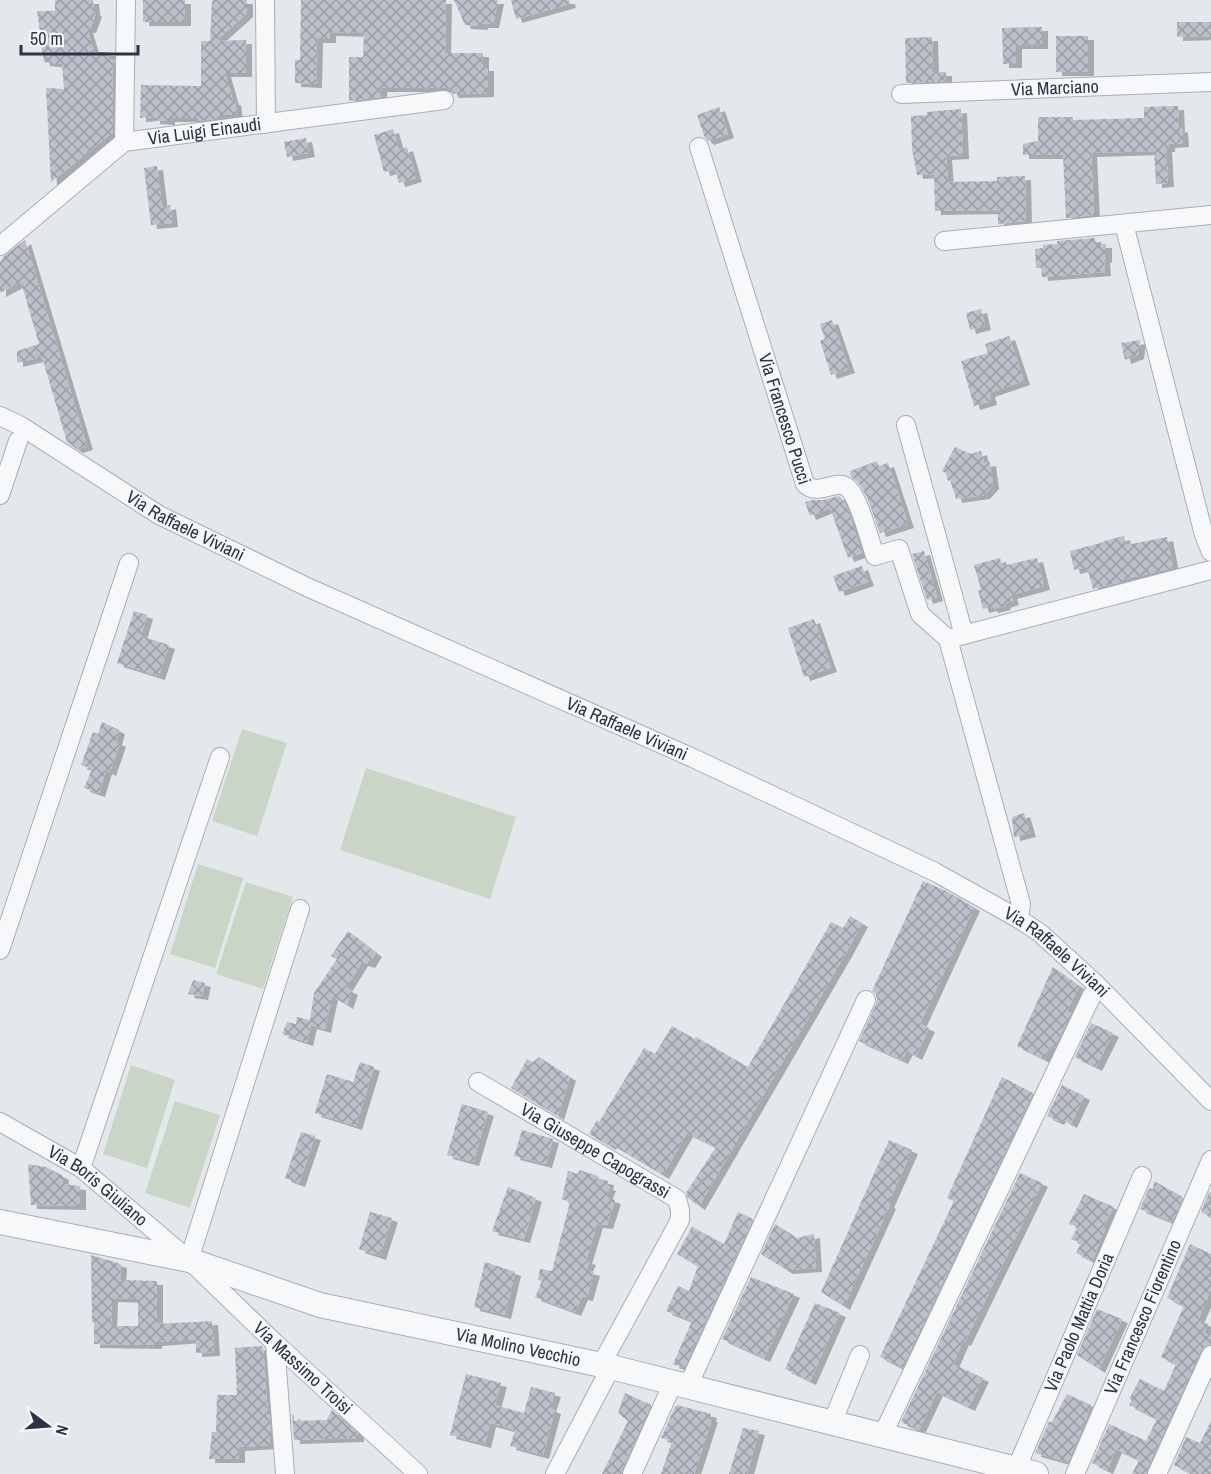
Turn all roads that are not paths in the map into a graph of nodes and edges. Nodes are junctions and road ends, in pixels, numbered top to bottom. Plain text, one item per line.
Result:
1 (126, 0) edge
2 (265, 0) edge
3 (1211, 82) edge
4 (900, 94) dead end
5 (444, 100) dead end
6 (266, 124) junction
7 (123, 142) junction
8 (699, 147) dead end
9 (1211, 215) edge
10 (1124, 224) junction
11 (944, 241) dead end
12 (0, 246) edge
13 (0, 416) edge
14 (906, 425) dead end
15 (18, 441) dead end
16 (0, 495) edge
17 (1211, 552) edge
18 (129, 563) dead end
19 (1211, 570) edge
20 (956, 637) junction
21 (220, 757) dead end
22 (300, 909) dead end
23 (1019, 919) junction
24 (0, 950) edge
25 (1092, 995) dead end
26 (866, 1000) dead end
27 (478, 1082) dead end
28 (1211, 1101) edge
29 (0, 1122) edge
30 (1211, 1160) edge
31 (81, 1167) junction
32 (1142, 1176) dead end
33 (0, 1222) edge
34 (189, 1260) junction
35 (275, 1343) junction
36 (860, 1355) dead end
37 (1211, 1355) edge
38 (606, 1366) junction
39 (681, 1385) junction
40 (832, 1423) junction
41 (882, 1436) junction
42 (1022, 1472) edge
43 (285, 1474) edge
44 (418, 1474) edge
45 (555, 1474) edge
46 (632, 1474) edge
47 (1075, 1474) edge
48 (1157, 1474) edge

1 - 7 street
2 - 6 street
3 - 4 street, Via Marciano
5 - 6 street, Via Luigi Einaudi
6 - 7 street, Via Luigi Einaudi
7 - 12 street, Via Luigi Einaudi
8 - 20 street, Via Francesco Pucci
9 - 10 street
10 - 11 street
10 - 17 street
13 - 23 street, Via Raffaele Viviani
14 - 20 street
15 - 16 street
18 - 24 street
19 - 20 street
20 - 23 street
21 - 31 street
22 - 34 street
23 - 28 street, Via Raffaele Viviani
25 - 41 street
26 - 39 street
27 - 38 street, Via Giuseppe Capograssi
29 - 31 street, Via Boris Giuliano
30 - 47 street, Via Francesco Fiorentino
31 - 34 street, Via Boris Giuliano
32 - 42 street, Via Paolo Mattia Doria
33 - 34 street, Via Molino Vecchio
34 - 35 street, Via Massimo Troisi
34 - 38 street, Via Molino Vecchio
35 - 43 street
35 - 44 street, Via Massimo Troisi
36 - 40 street
37 - 48 street
38 - 39 street, Via Molino Vecchio
38 - 45 street
39 - 40 street, Via Molino Vecchio
39 - 46 street
40 - 41 street, Via Molino Vecchio
41 - 42 street, Via Molino Vecchio

